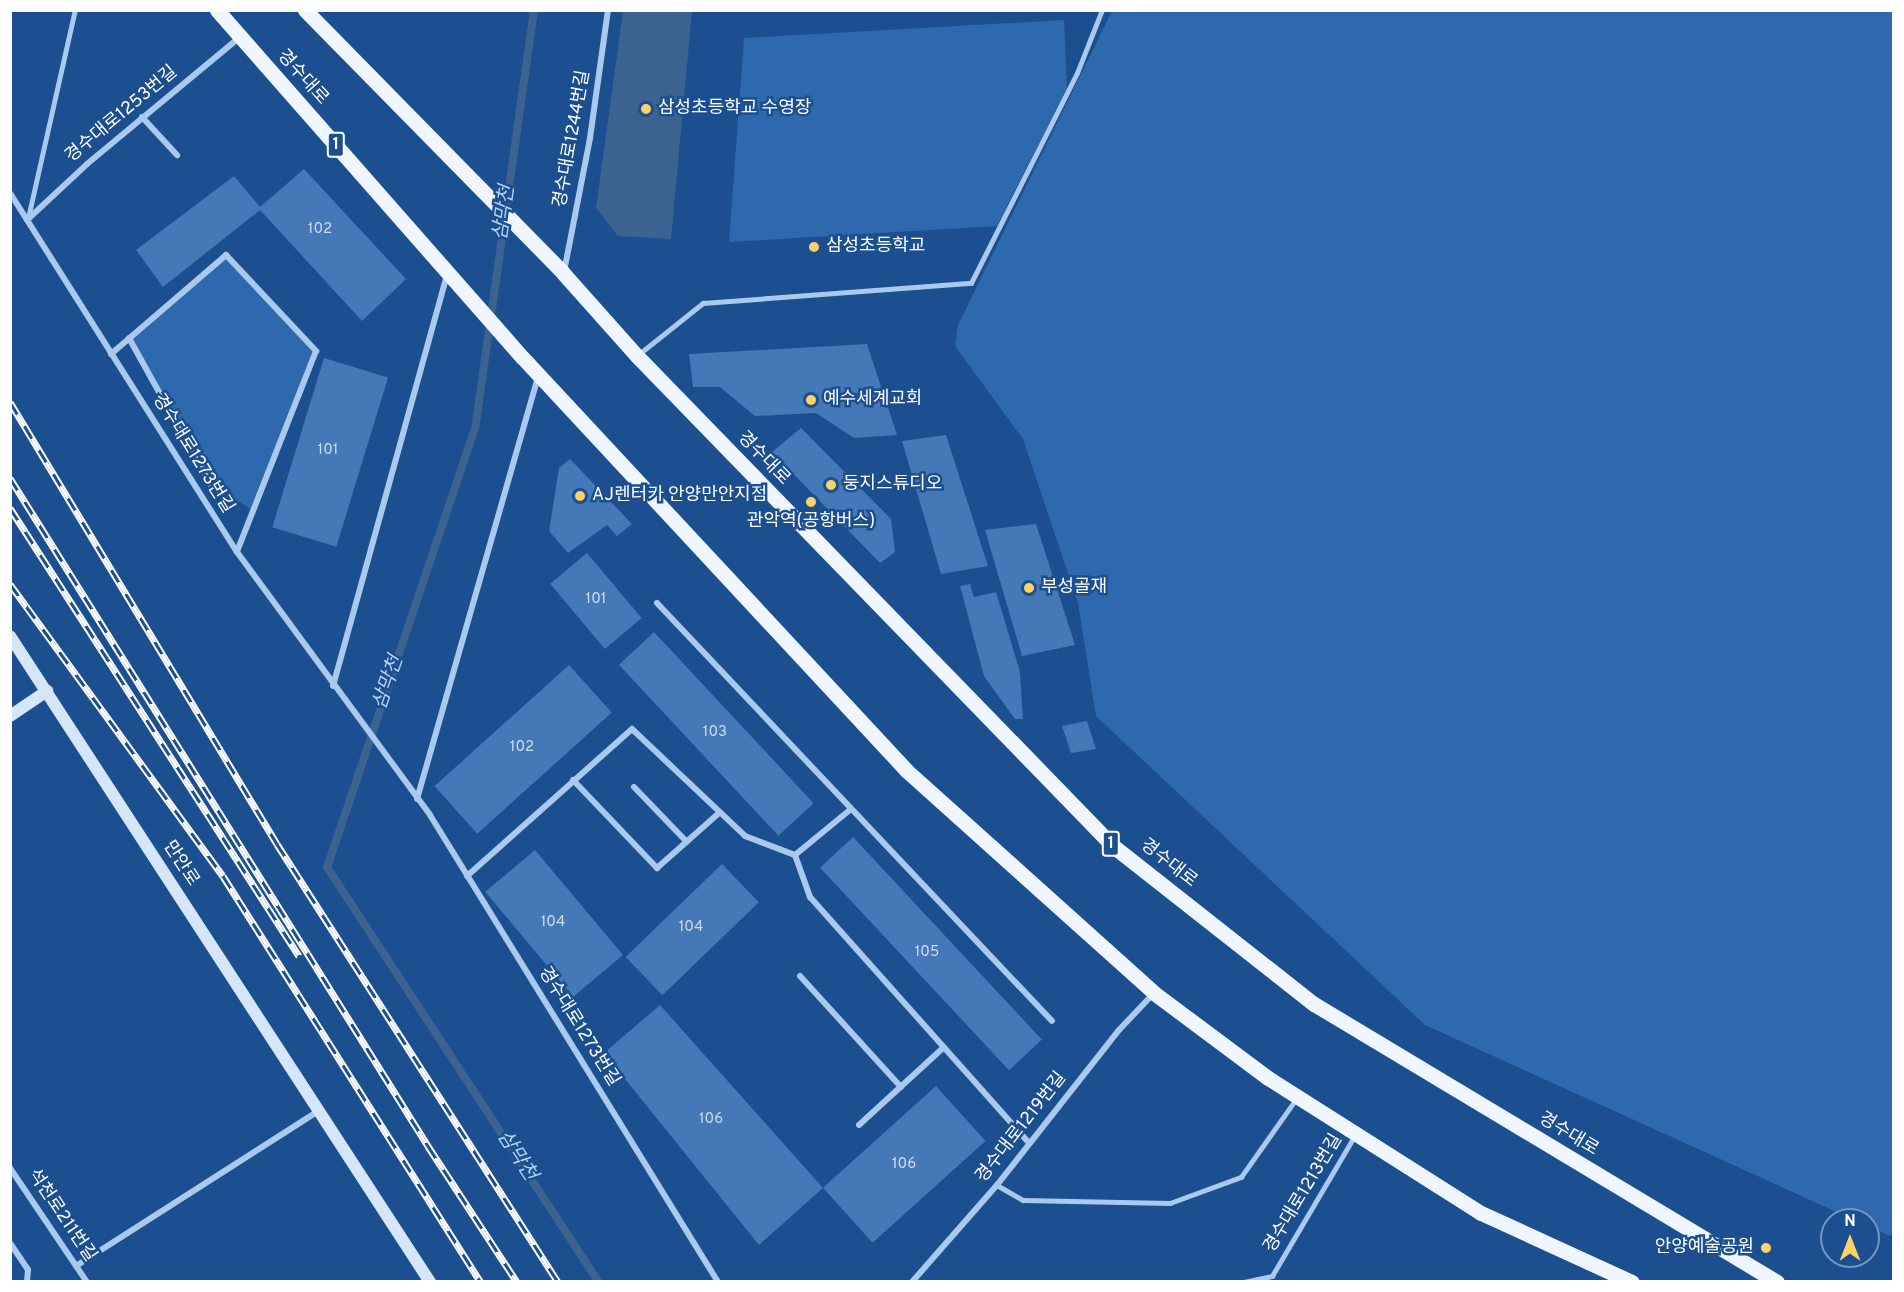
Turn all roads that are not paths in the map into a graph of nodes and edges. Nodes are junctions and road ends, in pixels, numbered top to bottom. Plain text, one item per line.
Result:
1 (75, 10) edge
2 (217, 10) edge
3 (305, 10) edge
4 (608, 10) edge
5 (1102, 10) edge
6 (240, 37) junction
7 (142, 117) junction
8 (177, 155) dead end
9 (10, 193) edge
10 (27, 220) junction
11 (563, 273) junction
12 (451, 276) junction
13 (129, 338) junction
14 (111, 354) junction
15 (637, 356) junction
16 (538, 374) junction
17 (210, 484) dead end
18 (237, 552) junction
19 (657, 603) dead end
20 (10, 636) edge
21 (333, 686) junction
22 (47, 691) junction
23 (10, 716) edge
24 (573, 780) junction
25 (633, 787) dead end
26 (417, 799) junction
27 (851, 809) junction
28 (720, 812) junction
29 (687, 842) junction
30 (795, 855) junction
31 (467, 876) junction
32 (800, 976) dead end
33 (1154, 993) junction
34 (1052, 1021) dead end
35 (944, 1047) junction
36 (901, 1087) junction
37 (1298, 1097) junction
38 (319, 1111) junction
39 (859, 1125) dead end
40 (1356, 1133) junction
41 (1028, 1142) junction
42 (10, 1168) edge
43 (997, 1185) junction
44 (10, 1242) edge
45 (76, 1266) junction
46 (1778, 1280) edge
47 (27, 1281) edge
48 (87, 1281) edge
49 (430, 1281) edge
50 (718, 1281) edge
51 (912, 1281) edge
52 (1244, 1281) edge
53 (1632, 1281) edge

1 - 10 lane
2 - 6 main road, 경수대로 / 1
3 - 11 main road, 1
4 - 11 street, 경수대로1244번길
5 - 15 lane
6 - 7 street, 경수대로1253번길
6 - 12 main road, 경수대로 / 1
7 - 8 street
7 - 10 street, 경수대로1253번길
9 - 10 street, 경수대로1273번길
10 - 14 street, 경수대로1273번길
11 - 15 main road, 경수대로 / 1
12 - 16 main road, 1
12 - 21 street
13 - 14 street
13 - 17 street
13 - 18 street
14 - 18 street, 경수대로1273번길
15 - 46 main road, 경수대로 / 1
16 - 26 street
16 - 33 main road, 1
18 - 21 street, 경수대로1273번길
19 - 27 street
20 - 22 street, 만안로
21 - 26 street, 경수대로1273번길
22 - 23 street
22 - 38 street, 만안로
24 - 28 street
24 - 29 street
24 - 31 street
25 - 29 street
26 - 31 street, 경수대로1273번길
27 - 30 street
27 - 34 street
28 - 29 street
28 - 30 street
30 - 35 street
31 - 50 street, 경수대로1273번길
32 - 36 street
33 - 37 main road, 1
33 - 41 street, 경수대로1219번길
35 - 36 street
35 - 41 street
36 - 39 street
37 - 40 main road, 1
37 - 43 lane
38 - 45 street
38 - 49 street, 만안로
40 - 52 lane, 경수대로1213번길
40 - 53 main road, 1
41 - 43 street, 경수대로1219번길
42 - 45 street, 석천로211번길
43 - 51 street, 경수대로1219번길
44 - 47 street
45 - 48 street, 석천로211번길

